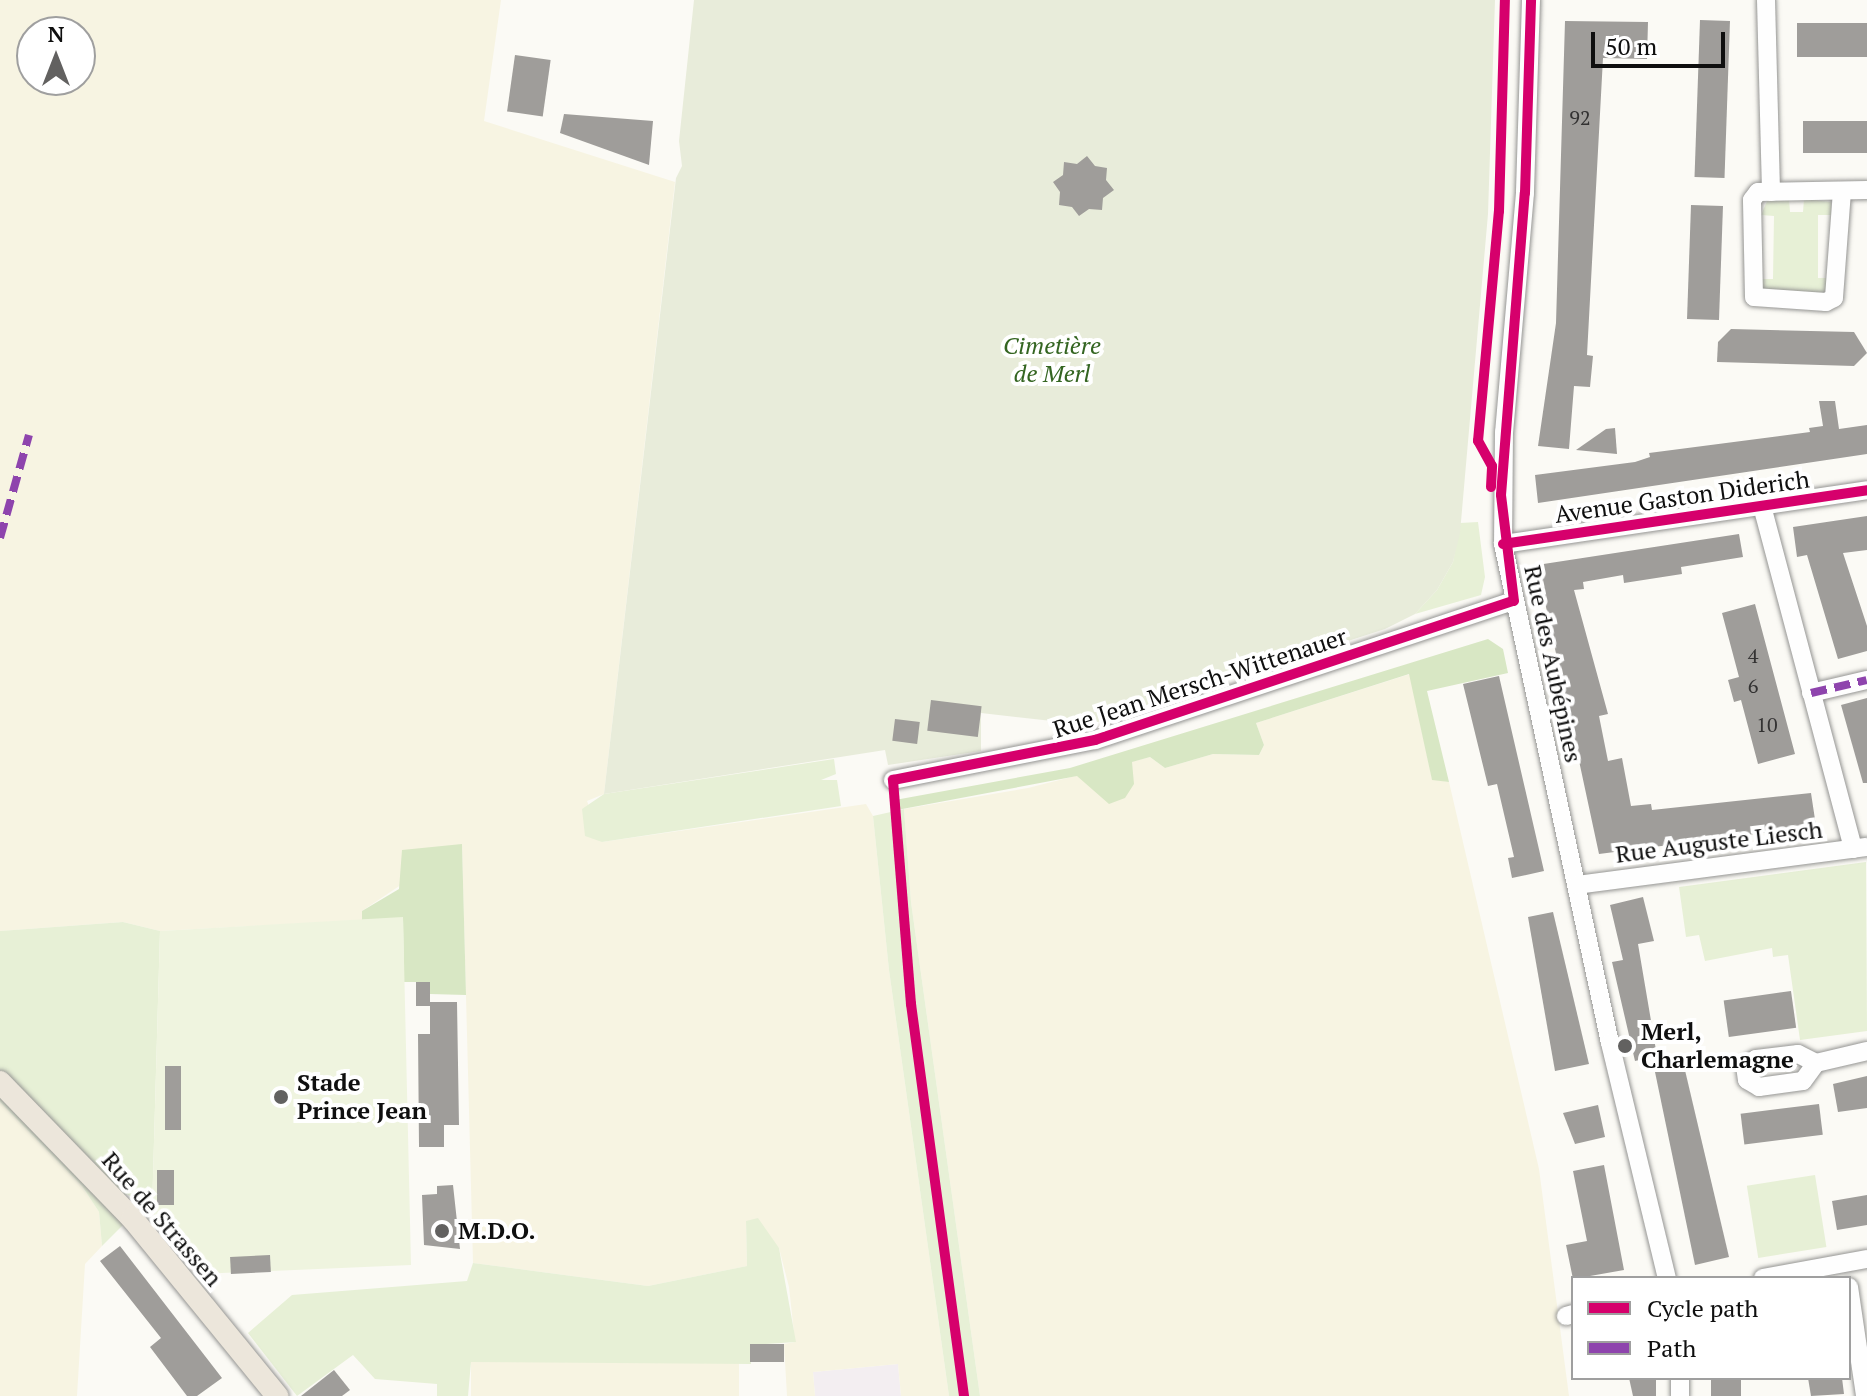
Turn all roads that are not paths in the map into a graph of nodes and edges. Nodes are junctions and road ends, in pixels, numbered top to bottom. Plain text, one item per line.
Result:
1 (1531, 0) edge
2 (1766, 0) edge
3 (1867, 190) edge
4 (1842, 191) junction
5 (1771, 192) junction
6 (1867, 490) edge
7 (1762, 506) junction
8 (1503, 544) junction
9 (1514, 601) junction
10 (1867, 680) edge
11 (1811, 693) junction
12 (893, 780) dead end
13 (1860, 848) edge
14 (1577, 885) junction
15 (1867, 1051) edge
16 (1816, 1063) dead end
17 (0, 1082) edge
18 (1867, 1259) edge
19 (1847, 1270) edge
20 (1667, 1276) edge
21 (1784, 1276) edge
22 (1851, 1301) edge
23 (277, 1396) edge
24 (1865, 1396) edge

1 - 8 street, Rue des Aubépines
2 - 5 street
3 - 4 street
4 - 5 street
4 - 5 street
6 - 7 street, Avenue Gaston Diderich
7 - 8 street, Avenue Gaston Diderich
7 - 11 street
8 - 9 street, Rue des Aubépines
9 - 12 street, Rue Jean Mersch-Wittenauer
9 - 14 street, Rue des Aubépines
10 - 11 street
11 - 13 street
13 - 14 street, Rue Auguste Liesch
14 - 20 street, Rue des Aubépines
15 - 16 street
17 - 23 main road, Rue de Strassen
18 - 19 street
19 - 21 street
22 - 24 street

